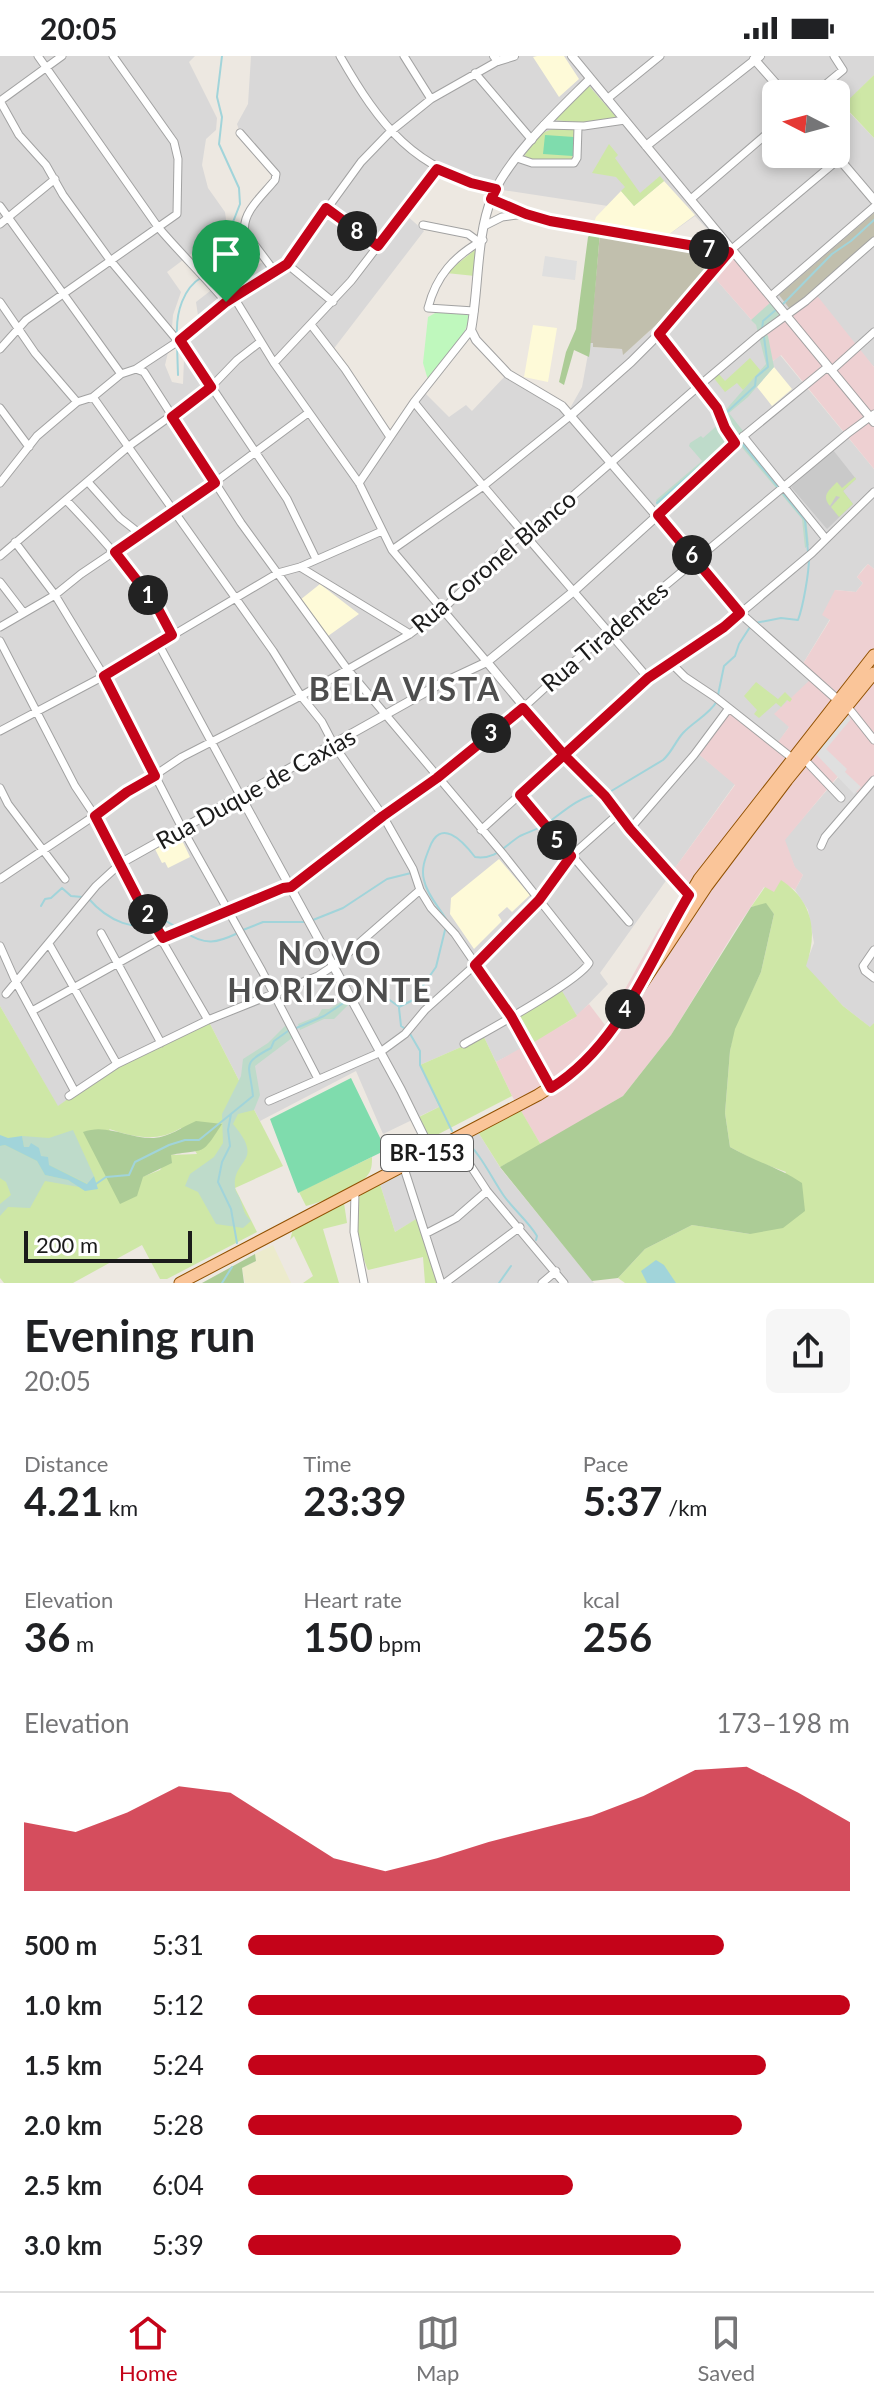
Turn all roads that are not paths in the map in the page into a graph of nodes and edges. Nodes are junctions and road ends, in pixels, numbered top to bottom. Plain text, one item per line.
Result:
1 (38, 56) edge
2 (62, 56) edge
3 (113, 56) edge
4 (340, 56) edge
5 (404, 56) edge
6 (514, 56) edge
7 (572, 56) edge
8 (660, 56) edge
9 (834, 56) edge
10 (756, 57) edge
11 (496, 59) edge
12 (45, 68) junction
13 (475, 73) junction
14 (590, 79) junction
15 (774, 80) edge
16 (831, 80) edge
17 (431, 99) junction
18 (607, 99) junction
19 (0, 101) edge
20 (625, 120) junction
21 (544, 125) junction
22 (578, 127) junction
23 (390, 132) junction
24 (240, 133) dead end
25 (762, 138) edge
26 (532, 140) junction
27 (646, 146) junction
28 (517, 158) junction
29 (824, 168) edge
30 (847, 168) edge
31 (437, 169) junction
32 (55, 179) junction
33 (496, 189) junction
34 (491, 199) junction
35 (691, 199) junction
36 (874, 200) edge
37 (0, 206) edge
38 (874, 207) edge
39 (326, 208) junction
40 (526, 214) junction
41 (8, 218) junction
42 (0, 224) edge
43 (423, 225) dead end
44 (484, 226) junction
45 (158, 227) junction
46 (481, 241) junction
47 (874, 241) edge
48 (378, 246) junction
49 (867, 247) junction
50 (731, 251) junction
51 (874, 255) edge
52 (110, 260) junction
53 (287, 264) junction
54 (275, 272) junction
55 (64, 292) junction
56 (774, 298) junction
57 (235, 299) junction
58 (0, 302) edge
59 (226, 302) junction
60 (333, 302) junction
61 (474, 311) junction
62 (785, 312) junction
63 (19, 326) junction
64 (312, 326) junction
65 (471, 330) junction
66 (874, 332) edge
67 (659, 334) junction
68 (178, 340) junction
69 (260, 342) junction
70 (0, 349) edge
71 (274, 363) junction
72 (136, 369) junction
73 (832, 370) junction
74 (121, 374) junction
75 (700, 385) junction
76 (211, 387) junction
77 (93, 397) junction
78 (77, 402) junction
79 (414, 402) junction
80 (0, 408) edge
81 (308, 413) junction
82 (570, 416) junction
83 (172, 417) junction
84 (873, 418) edge
85 (390, 437) junction
86 (739, 440) junction
87 (129, 446) junction
88 (29, 447) junction
89 (256, 454) junction
90 (611, 463) junction
91 (88, 482) junction
92 (0, 483) edge
93 (215, 483) junction
94 (359, 483) junction
95 (482, 487) junction
96 (783, 489) junction
97 (874, 492) edge
98 (66, 500) junction
99 (173, 510) junction
100 (658, 515) junction
101 (382, 531) junction
102 (139, 533) junction
103 (524, 535) junction
104 (826, 539) junction
105 (15, 542) junction
106 (392, 550) junction
107 (115, 552) junction
108 (0, 556) edge
109 (316, 559) junction
110 (696, 560) junction
111 (300, 567) junction
112 (278, 573) junction
113 (0, 582) edge
114 (574, 591) junction
115 (55, 595) junction
116 (235, 600) junction
117 (442, 610) junction
118 (23, 612) junction
119 (740, 613) junction
120 (0, 627) edge
121 (610, 633) junction
122 (410, 634) junction
123 (172, 635) junction
124 (0, 641) edge
125 (158, 643) junction
126 (874, 655) edge
127 (487, 662) junction
128 (671, 663) junction
129 (348, 670) junction
130 (874, 673) edge
131 (104, 676) junction
132 (648, 678) junction
133 (301, 696) junction
134 (843, 704) junction
135 (523, 708) junction
136 (729, 708) junction
137 (37, 711) junction
138 (387, 716) junction
139 (0, 731) edge
140 (874, 740) edge
141 (210, 743) junction
142 (334, 745) junction
143 (565, 756) junction
144 (798, 761) junction
145 (155, 776) junction
146 (437, 778) junction
147 (874, 780) edge
148 (0, 788) edge
149 (240, 795) junction
150 (520, 795) junction
151 (841, 798) dead end
152 (618, 814) junction
153 (95, 816) junction
154 (383, 816) junction
155 (630, 829) junction
156 (183, 830) junction
157 (481, 830) junction
158 (821, 846) dead end
159 (43, 851) junction
160 (571, 856) junction
161 (121, 863) junction
162 (0, 879) edge
163 (65, 879) dead end
164 (291, 887) junction
165 (420, 890) junction
166 (689, 895) junction
167 (539, 900) junction
168 (229, 912) junction
169 (629, 922) dead end
170 (101, 933) dead end
171 (163, 938) junction
172 (49, 944) junction
173 (0, 946) edge
174 (874, 950) edge
175 (118, 963) junction
176 (475, 965) junction
177 (333, 966) junction
178 (874, 978) edge
179 (16, 982) junction
180 (641, 984) junction
181 (74, 988) junction
182 (274, 993) junction
183 (6, 994) dead end
184 (32, 1011) junction
185 (511, 1016) junction
186 (208, 1020) junction
187 (161, 1043) junction
188 (464, 1044) dead end
189 (379, 1053) junction
190 (117, 1064) junction
191 (318, 1079) junction
192 (551, 1088) junction
193 (269, 1101) dead end
194 (453, 1139) junction
195 (431, 1151) junction
196 (403, 1165) junction
197 (487, 1191) junction
198 (355, 1192) junction
199 (520, 1227) junction
200 (427, 1233) junction
201 (556, 1271) junction
202 (180, 1283) edge
203 (364, 1283) edge
204 (443, 1283) edge
205 (542, 1283) edge
206 (564, 1283) edge

1 - 12 street
2 - 12 street
3 - 45 street
4 - 23 street
5 - 17 street
6 - 11 street
7 - 14 street
8 - 18 street
9 - 16 street
10 - 15 street
10 - 27 street
11 - 13 street
12 - 19 street
12 - 45 street
13 - 17 street
13 - 26 street
14 - 18 street
14 - 21 street
17 - 23 street
18 - 20 street
19 - 32 street
20 - 22 street
20 - 27 street
21 - 22 street
21 - 26 street
22 - 28 street
23 - 31 street
23 - 39 street
24 - 54 street
25 - 35 street
26 - 28 street
27 - 35 street
28 - 33 street
29 - 50 street
30 - 36 street
31 - 33 street
31 - 48 street
32 - 41 street
32 - 52 street
33 - 34 street
34 - 40 street
34 - 44 street
35 - 50 street
37 - 41 street
38 - 56 street
39 - 48 street
39 - 53 street
40 - 44 street
40 - 50 street
41 - 42 street
41 - 55 street
43 - 46 street
44 - 46 street
45 - 52 street
45 - 59 street
46 - 61 street
46 - 61 street
47 - 49 street, Rua Coronel Blanco
48 - 60 street
49 - 51 street
49 - 62 street, Rua Coronel Blanco
50 - 56 street
50 - 67 street
52 - 55 street
52 - 68 street
53 - 54 street
53 - 60 street
54 - 57 street
55 - 63 street
55 - 74 street
56 - 62 street
57 - 59 street
57 - 69 street
58 - 63 street
59 - 68 street
60 - 64 street
61 - 65 street
62 - 73 street
62 - 75 street, Rua Coronel Blanco
63 - 70 street
63 - 78 street
64 - 71 street
64 - 85 street
65 - 79 street
65 - 82 street
66 - 73 street, Rua Duque de Caxias
67 - 75 street
67 - 82 street
68 - 72 street
68 - 76 street
69 - 71 street
69 - 76 street
71 - 81 street
72 - 74 street
72 - 83 street
73 - 84 street
73 - 86 street, Rua Duque de Caxias
74 - 77 street
75 - 86 street
75 - 90 street, Rua Coronel Blanco
76 - 83 street
76 - 89 street
77 - 78 street
77 - 87 street
78 - 88 street
79 - 85 street
79 - 95 street
80 - 88 street
81 - 89 street
81 - 94 street
82 - 90 street
82 - 95 street
83 - 87 street
83 - 93 street
84 - 96 street, Rua Tiradentes
85 - 94 street
86 - 96 street
86 - 100 street, Rua Duque de Caxias
87 - 91 street
87 - 99 street
88 - 92 street
89 - 93 street
89 - 109 street
90 - 100 street
90 - 103 street, Rua Coronel Blanco
91 - 98 street
91 - 102 street
93 - 99 street
93 - 112 street
94 - 101 street
95 - 103 street
95 - 106 street
96 - 104 street
96 - 110 street, Rua Tiradentes
97 - 104 street
98 - 105 street
98 - 107 street
99 - 102 street
99 - 116 street
100 - 110 street
100 - 114 street, Rua Duque de Caxias
101 - 106 street
101 - 109 street
102 - 107 street
103 - 114 street
103 - 117 street, Rua Coronel Blanco
104 - 119 street
105 - 108 street
105 - 115 street
106 - 117 street
107 - 115 street
107 - 123 street
109 - 111 street
110 - 119 street
110 - 121 street, Rua Tiradentes
111 - 112 street
111 - 122 street
112 - 116 street
112 - 129 street
113 - 118 street
114 - 121 street
114 - 127 street, Rua Duque de Caxias
115 - 118 street
115 - 131 street
116 - 123 street
116 - 133 street
117 - 122 street, Rua Coronel Blanco
117 - 127 street
118 - 120 street
119 - 128 street
119 - 134 street
121 - 132 street
121 - 135 street, Rua Tiradentes
122 - 129 street, Rua Coronel Blanco
123 - 125 street
124 - 137 street
125 - 131 street
125 - 141 street
126 - 134 main road, BR-153
127 - 135 street
127 - 138 street, Rua Duque de Caxias
128 - 132 street
128 - 136 street
129 - 133 street, Rua Coronel Blanco
129 - 138 street
130 - 134 main road, BR-153
131 - 137 street
131 - 145 street
132 - 143 street
133 - 141 street, Rua Coronel Blanco
133 - 142 street
134 - 140 street
134 - 144 main road, BR-153
135 - 143 street
135 - 146 street, Rua Tiradentes
136 - 144 street
136 - 155 street
137 - 139 street
137 - 153 street
138 - 142 street, Rua Duque de Caxias
138 - 146 street
141 - 145 street, Rua Coronel Blanco
141 - 149 street
142 - 149 street, Rua Duque de Caxias
142 - 154 street
143 - 150 street
143 - 152 street
144 - 151 street
144 - 166 main road, BR-153
144 - 180 main road, BR-153
145 - 153 street, Rua Coronel Blanco
145 - 156 street
146 - 154 street, Rua Tiradentes
146 - 157 street
147 - 158 street
148 - 159 street
149 - 156 street, Rua Duque de Caxias
149 - 164 street
150 - 157 street
150 - 160 street
152 - 155 street
152 - 160 street
153 - 159 street, Rua Coronel Blanco
153 - 161 street
154 - 164 street, Rua Tiradentes
154 - 165 street
155 - 166 street
156 - 161 street, Rua Duque de Caxias
156 - 168 street
157 - 167 street
159 - 162 street, Rua Coronel Blanco
159 - 163 street
160 - 167 street
160 - 169 street
161 - 171 street
161 - 172 street, Rua Duque de Caxias
164 - 168 street, Rua Tiradentes
164 - 177 street
165 - 176 street
165 - 177 street
166 - 180 main road, BR-153
167 - 176 street
167 - 185 street
168 - 171 street, Rua Tiradentes
168 - 182 street
170 - 175 street
171 - 175 street
171 - 186 street
172 - 179 street, Rua Duque de Caxias
172 - 181 street
173 - 179 street
174 - 178 street
175 - 181 street
175 - 187 street
176 - 185 street
176 - 189 street
177 - 182 street
177 - 189 street
179 - 183 street, Rua Duque de Caxias
179 - 184 street
180 - 192 main road, BR-153
181 - 184 street
181 - 190 street
182 - 186 street
182 - 191 street
184 - 190 street
185 - 188 street
185 - 192 street
186 - 187 street
187 - 190 street
189 - 191 street
189 - 195 street
191 - 193 street
192 - 194 main road, BR-153
194 - 195 main road, BR-153
194 - 197 street
195 - 196 main road, BR-153
196 - 198 main road, BR-153
196 - 200 street
197 - 199 street
197 - 200 street
198 - 202 main road, BR-153
198 - 203 street
199 - 201 street
199 - 204 street
200 - 204 street
201 - 205 street
201 - 206 street

